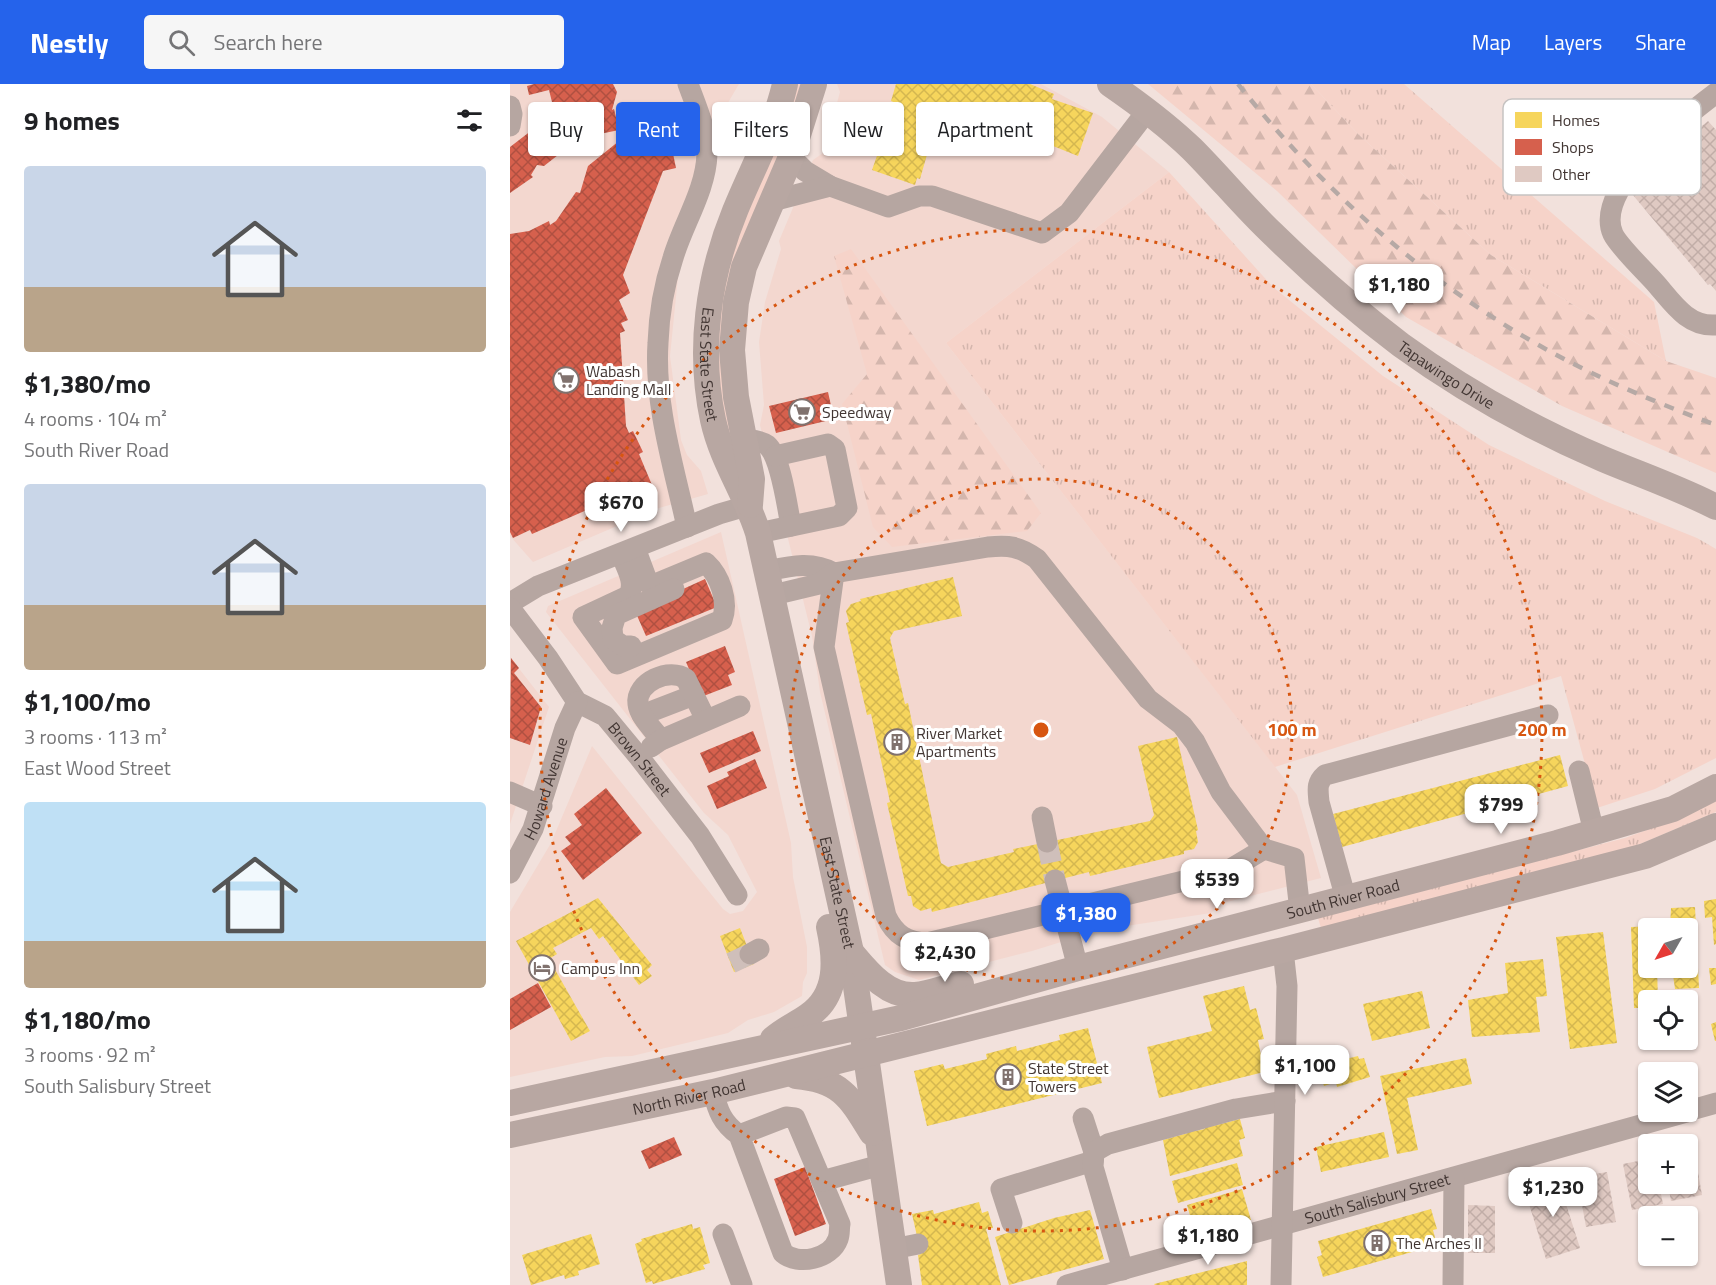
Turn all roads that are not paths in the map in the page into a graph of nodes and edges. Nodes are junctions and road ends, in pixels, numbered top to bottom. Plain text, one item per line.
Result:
1 (688, 84) edge
2 (785, 84) edge
3 (814, 84) edge
4 (1110, 84) edge
5 (1716, 93) edge
6 (510, 106) edge
7 (1701, 107) edge
8 (1148, 111) junction
9 (510, 126) edge
10 (791, 157) junction
11 (830, 186) junction
12 (1617, 195) edge
13 (772, 201) junction
14 (1716, 325) edge
15 (744, 439) junction
16 (775, 456) junction
17 (750, 505) junction
18 (1716, 507) edge
19 (791, 526) junction
20 (687, 527) junction
21 (758, 533) junction
22 (628, 551) junction
23 (716, 572) junction
24 (834, 573) junction
25 (770, 583) junction
26 (510, 607) edge
27 (727, 608) junction
28 (694, 694) junction
29 (577, 702) junction
30 (740, 706) dead end
31 (642, 715) junction
32 (1548, 715) dead end
33 (706, 720) junction
34 (661, 740) junction
35 (639, 757) junction
36 (1579, 771) dead end
37 (1716, 788) edge
38 (510, 792) edge
39 (542, 806) junction
40 (1042, 817) dead end
41 (1716, 826) edge
42 (826, 832) junction
43 (1594, 832) junction
44 (1047, 842) tunnel mouth
45 (1264, 849) junction
46 (510, 873) edge
47 (1055, 880) tunnel mouth
48 (737, 895) dead end
49 (1346, 899) junction
50 (1062, 911) junction
51 (1300, 911) junction
52 (851, 952) junction
53 (1285, 958) junction
54 (1078, 968) junction
55 (1038, 979) junction
56 (1052, 1007) junction
57 (862, 1025) junction
58 (766, 1046) junction
59 (867, 1054) junction
60 (784, 1075) junction
61 (713, 1092) junction
62 (1285, 1101) junction
63 (510, 1102) edge
64 (1716, 1103) edge
65 (1698, 1109) edge
66 (1083, 1118) dead end
67 (1652, 1122) edge
68 (510, 1135) edge
69 (739, 1135) junction
70 (880, 1153) junction
71 (1094, 1156) junction
72 (1454, 1178) junction
73 (822, 1181) junction
74 (1012, 1223) dead end
75 (1283, 1225) junction
76 (723, 1234) dead end
77 (918, 1244) dead end
78 (893, 1250) junction
79 (1111, 1277) edge
80 (894, 1282) edge
81 (742, 1285) edge
82 (1067, 1285) edge
83 (1281, 1285) edge
84 (1453, 1285) edge

1 - 20 street
2 - 17 main road, East State Street
3 - 10 main road, East State Street
4 - 8 main road, Tapawingo Drive
5 - 7 street
6 - 9 street
8 - 11 street
8 - 18 main road, Tapawingo Drive
10 - 11 street
10 - 13 main road, East State Street
11 - 13 street
12 - 14 street
13 - 15 main road, East State Street
15 - 16 street
15 - 17 main road, East State Street
16 - 19 street
16 - 19 street
17 - 20 street
17 - 21 main road, East State Street
19 - 21 street
20 - 22 street
21 - 25 main road, East State Street
22 - 23 street
22 - 26 street
22 - 27 street
23 - 27 street
23 - 27 street
24 - 25 street
24 - 45 street
24 - 50 street
25 - 42 main road, East State Street
26 - 29 street
28 - 31 street
28 - 31 street
28 - 33 street
29 - 35 street, Brown Street
29 - 39 street, Howard Avenue
30 - 33 street
31 - 34 street
32 - 49 street
33 - 34 street
34 - 35 street
35 - 48 street, Brown Street
36 - 43 street
37 - 43 main road, South River Road
38 - 39 street
39 - 46 street, Howard Avenue
40 - 44 street
41 - 53 main road, South River Road
42 - 52 main road, East State Street
42 - 58 main road
43 - 49 main road, South River Road
45 - 50 street
45 - 51 street
47 - 50 street
49 - 51 main road, South River Road
50 - 54 street
51 - 54 main road, South River Road
51 - 56 main road
52 - 55 main road
52 - 57 main road, East State Street
53 - 56 main road, South River Road
53 - 62 street
54 - 55 main road, South River Road
55 - 57 main road, South River Road
56 - 59 main road, South River Road
57 - 58 main road, North River Road
57 - 59 main road, East State Street
58 - 63 main road, North River Road
59 - 60 main road, North River Road
59 - 70 main road, East State Street
60 - 61 main road, North River Road
60 - 70 main road
61 - 68 main road, North River Road
61 - 69 street
62 - 71 street
62 - 75 street
64 - 65 street, South Salisbury Street
66 - 71 street
67 - 72 street, South Salisbury Street
69 - 73 street
69 - 73 street
70 - 73 street
70 - 78 main road, East State Street
71 - 74 street
71 - 79 street
72 - 75 street, South Salisbury Street
72 - 84 street
75 - 79 street, South Salisbury Street
75 - 83 street
76 - 81 street
77 - 78 street
78 - 80 main road, East State Street
79 - 82 street, South Salisbury Street

